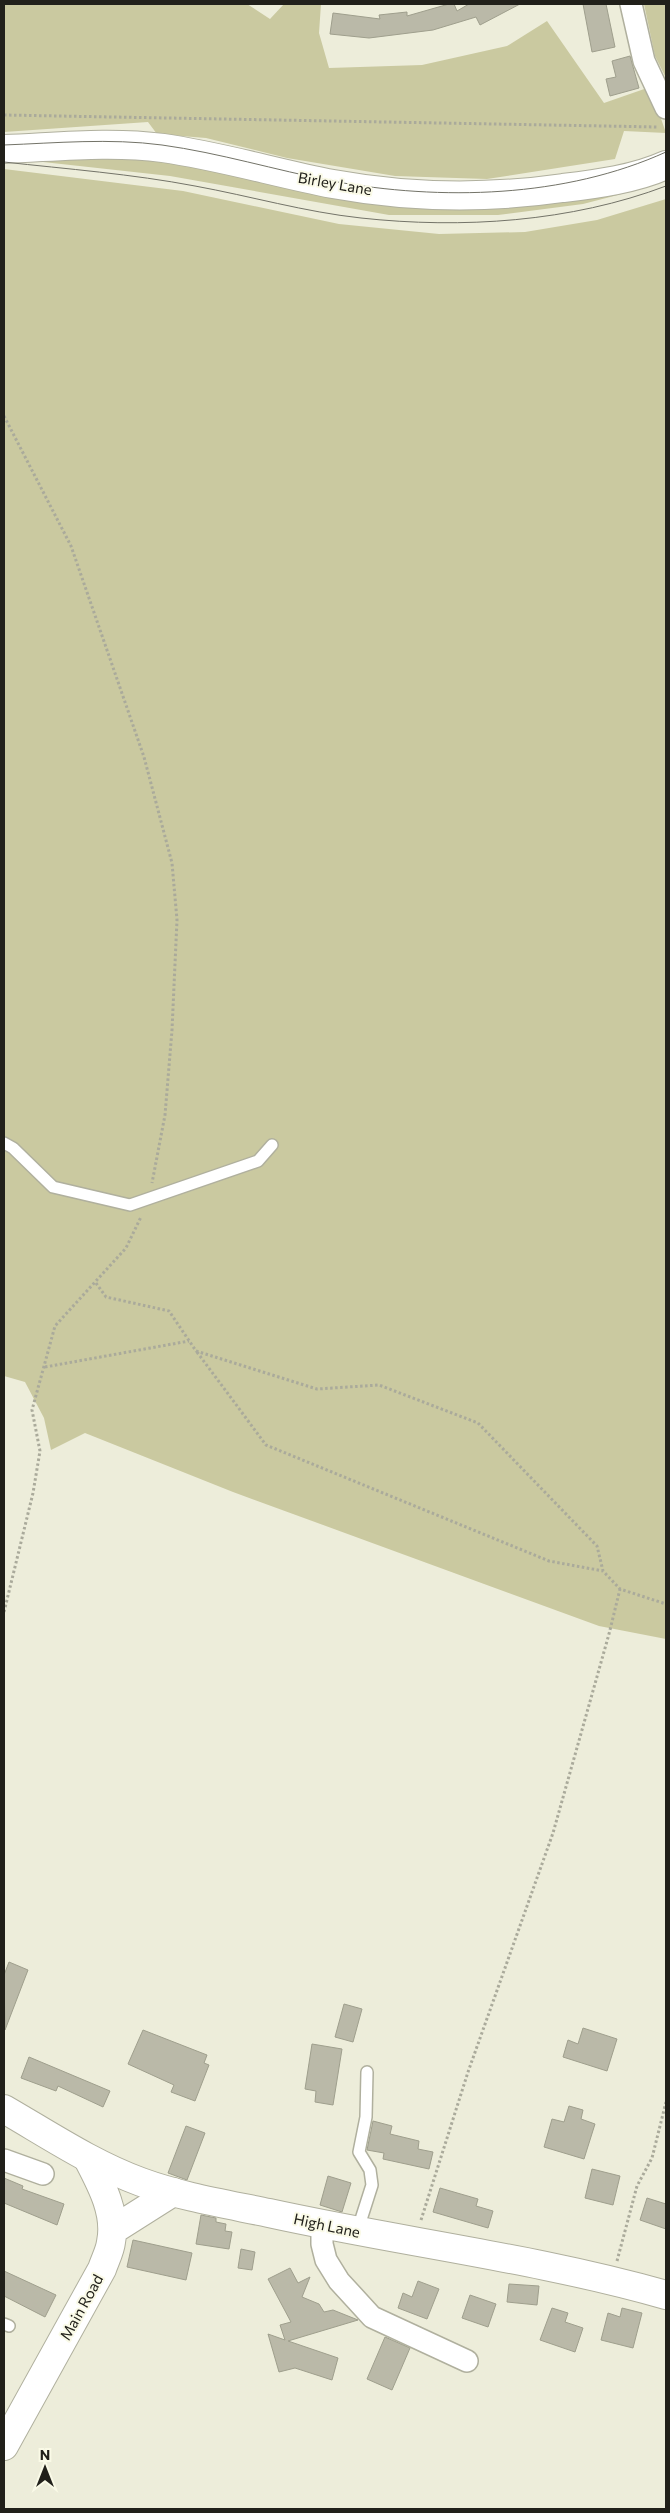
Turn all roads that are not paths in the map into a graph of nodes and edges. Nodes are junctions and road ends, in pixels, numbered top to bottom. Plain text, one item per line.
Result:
1 (631, 4) edge
2 (666, 108) edge
3 (4, 148) edge
4 (666, 165) edge
5 (4, 1143) edge
6 (272, 1146) dead end
7 (367, 2072) dead end
8 (4, 2109) edge
9 (88, 2159) junction
10 (4, 2160) edge
11 (43, 2174) dead end
12 (173, 2192) junction
13 (322, 2224) junction
14 (113, 2230) junction
15 (357, 2232) junction
16 (666, 2295) edge
17 (467, 2361) dead end
18 (4, 2446) edge

1 - 2 street
3 - 4 street, Birley Lane
5 - 6 lane
7 - 15 lane
8 - 9 street, High Lane
9 - 12 street, High Lane
9 - 14 street, Main Road
10 - 11 street
12 - 13 street, High Lane
12 - 14 street
13 - 15 street, High Lane
13 - 17 street
14 - 18 street, Main Road
15 - 16 street, High Lane

